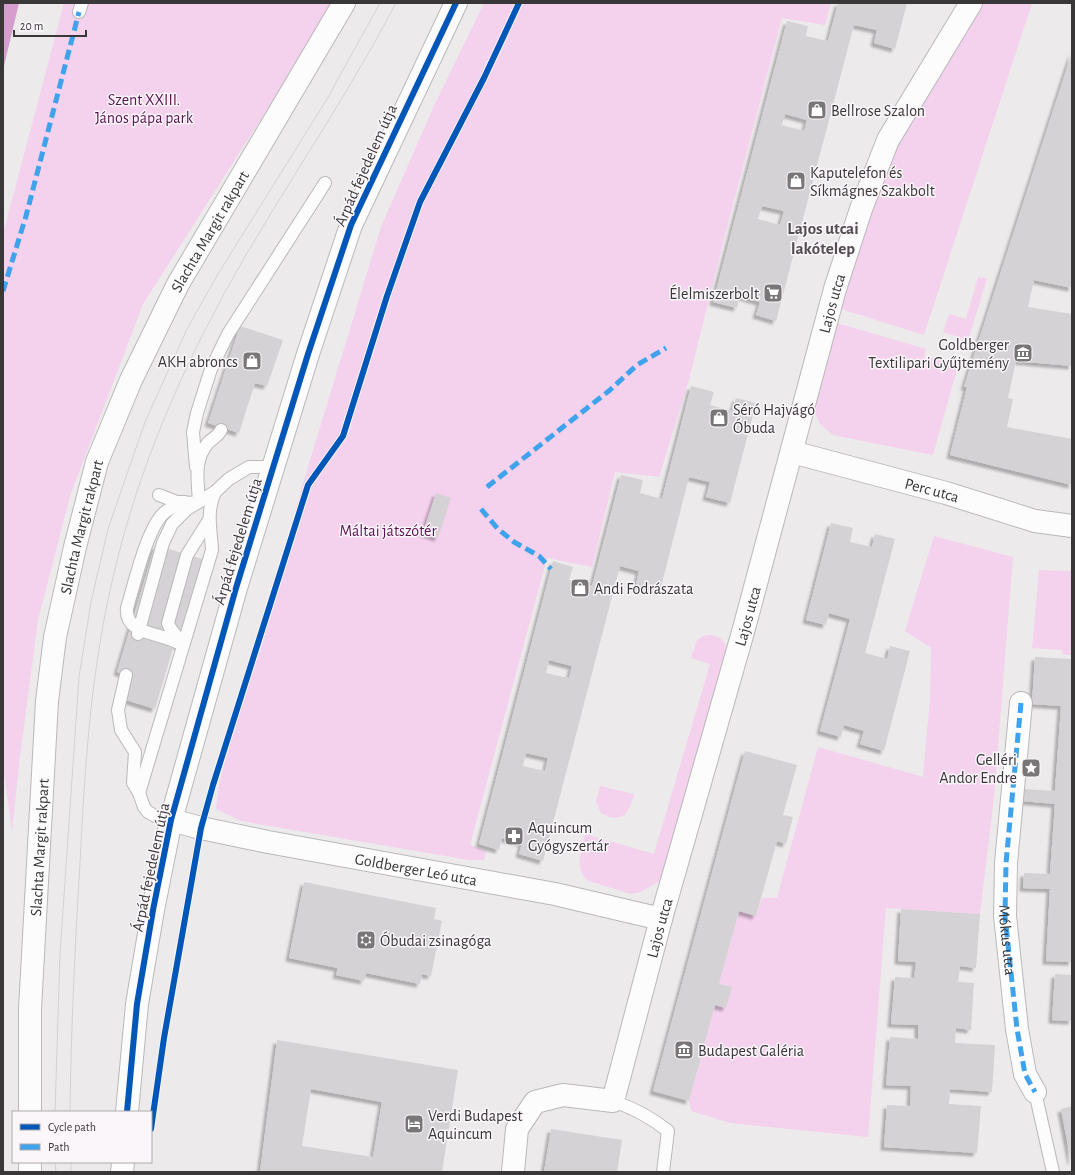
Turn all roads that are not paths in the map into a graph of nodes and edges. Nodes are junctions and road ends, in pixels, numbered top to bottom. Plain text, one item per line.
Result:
1 (344, 3) edge
2 (456, 3) edge
3 (971, 3) edge
4 (325, 183) dead end
5 (221, 430) dead end
6 (792, 452) junction
7 (196, 467) junction
8 (274, 468) junction
9 (215, 492) junction
10 (159, 495) dead end
11 (186, 502) junction
12 (199, 502) junction
13 (209, 520) junction
14 (1072, 526) edge
15 (139, 632) junction
16 (182, 645) junction
17 (126, 675) dead end
18 (1020, 702) dead end
19 (139, 793) junction
20 (171, 820) junction
21 (661, 920) junction
22 (1035, 1092) joint
23 (613, 1101) junction
24 (30, 1111) edge
25 (128, 1111) edge
26 (513, 1172) edge
27 (663, 1172) edge
28 (1053, 1172) edge

1 - 24 street, Slachta Margit rakpart
2 - 8 street, Árpád fejedelem útja
3 - 6 street, Lajos utca
4 - 7 lane
5 - 7 lane
6 - 14 street, Perc utca
6 - 21 street, Lajos utca
7 - 12 lane
8 - 9 lane
8 - 20 street, Árpád fejedelem útja
9 - 12 lane
9 - 13 lane
10 - 11 lane
11 - 12 lane
11 - 15 lane
12 - 15 lane
13 - 16 lane
13 - 16 lane
15 - 16 lane
16 - 19 lane
17 - 19 lane
18 - 22 street, Mókus utca
19 - 20 lane
20 - 21 street, Goldberger Leó utca
20 - 25 street, Árpád fejedelem útja
21 - 23 street, Lajos utca
22 - 28 lane, Mókus utca
23 - 26 street
23 - 27 lane

